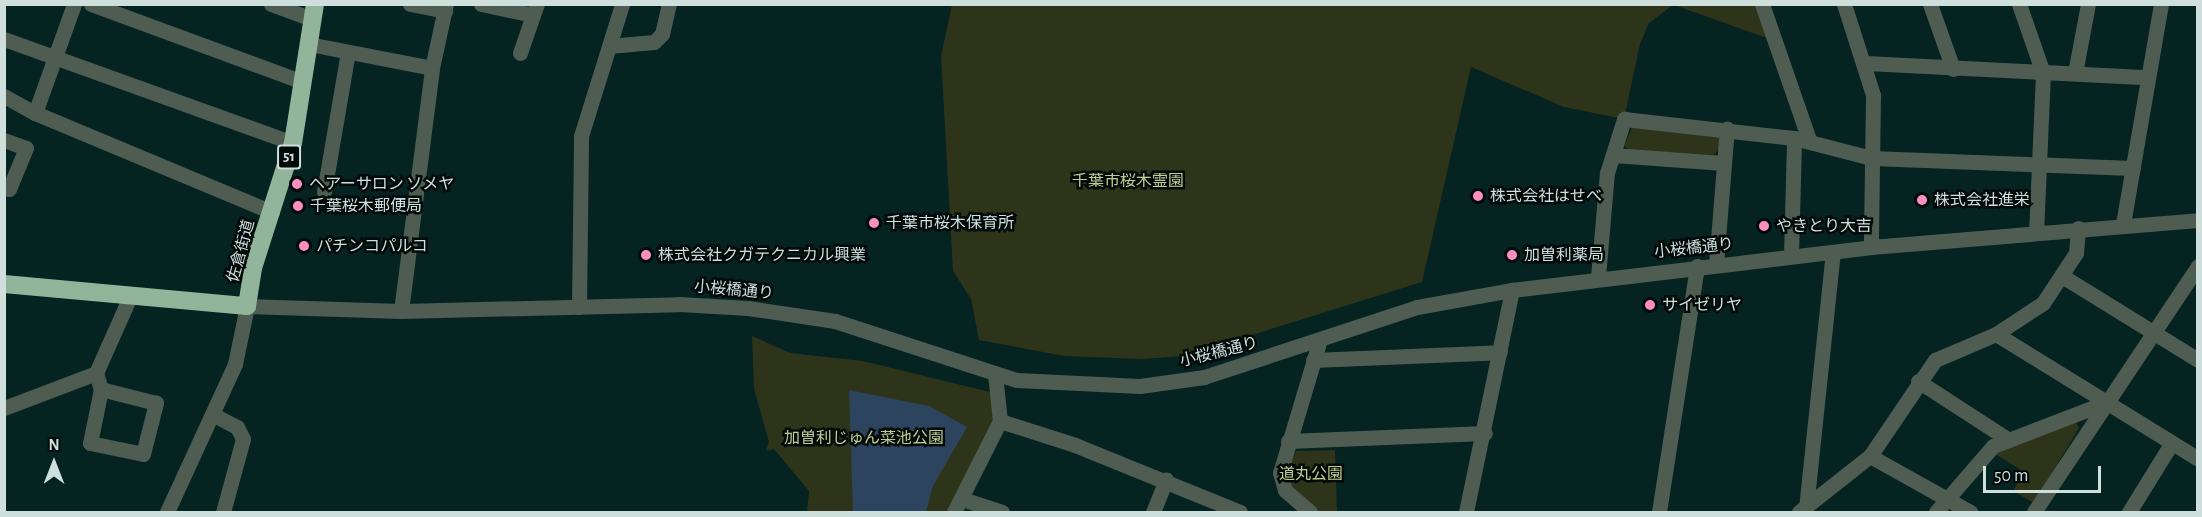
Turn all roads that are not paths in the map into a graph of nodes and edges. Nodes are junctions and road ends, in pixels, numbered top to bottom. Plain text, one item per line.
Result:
1 (74, 4) edge
2 (91, 4) edge
3 (271, 4) edge
4 (410, 4) edge
5 (481, 4) edge
6 (622, 4) edge
7 (669, 4) edge
8 (1762, 4) edge
9 (1844, 4) edge
10 (1930, 4) edge
11 (2019, 4) edge
12 (2088, 4) edge
13 (2161, 4) edge
14 (446, 8) edge
15 (535, 10) edge
16 (314, 12) edge
17 (4, 39) edge
18 (309, 44) junction
19 (609, 46) junction
20 (348, 52) junction
21 (520, 52) dead end
22 (55, 57) junction
23 (1866, 63) junction
24 (432, 68) junction
25 (1953, 69) junction
26 (2043, 73) junction
27 (2075, 73) junction
28 (2147, 77) junction
29 (303, 82) junction
30 (4, 96) edge
31 (34, 113) junction
32 (1727, 128) junction
33 (1801, 139) junction
34 (4, 140) edge
35 (293, 143) junction
36 (1613, 155) junction
37 (1872, 158) junction
38 (1724, 163) junction
39 (2038, 163) junction
40 (2133, 168) junction
41 (4, 187) edge
42 (324, 192) dead end
43 (272, 212) junction
44 (2198, 220) edge
45 (2123, 224) junction
46 (2078, 228) junction
47 (2036, 232) junction
48 (1871, 246) junction
49 (1833, 252) junction
50 (1791, 256) junction
51 (1716, 264) junction
52 (1697, 266) junction
53 (2198, 266) edge
54 (2062, 276) junction
55 (1598, 278) junction
56 (4, 284) edge
57 (1512, 290) junction
58 (129, 299) junction
59 (247, 306) junction
60 (579, 307) junction
61 (401, 311) junction
62 (2151, 332) junction
63 (1996, 334) junction
64 (1320, 340) junction
65 (1500, 352) junction
66 (1313, 360) junction
67 (2198, 360) edge
68 (96, 373) junction
69 (995, 374) junction
70 (1918, 381) junction
71 (101, 389) junction
72 (2102, 404) junction
73 (4, 408) edge
74 (214, 415) junction
75 (1000, 420) junction
76 (1485, 433) junction
77 (2009, 440) junction
78 (1288, 441) junction
79 (2171, 444) junction
80 (1870, 456) junction
81 (2198, 459) edge
82 (1166, 480) junction
83 (1948, 499) junction
84 (958, 506) edge
85 (1802, 510) edge
86 (168, 513) edge
87 (223, 513) edge
88 (1002, 513) edge
89 (1153, 513) edge
90 (1240, 513) edge
91 (1310, 513) edge
92 (1466, 513) edge
93 (1659, 513) edge
94 (1936, 513) edge
95 (1970, 513) edge
96 (2034, 513) edge
97 (2129, 513) edge

1 - 22 street
2 - 29 street
3 - 16 street
4 - 14 street
5 - 15 street
6 - 19 street
7 - 19 street
8 - 33 street
9 - 23 street
10 - 25 street
11 - 26 street
12 - 27 street
13 - 28 street
14 - 24 street
15 - 21 street
16 - 18 highway, 佐倉街道 / 51
17 - 22 street
18 - 20 street
18 - 29 highway, 佐倉街道 / 51
19 - 60 street
20 - 24 street
20 - 42 street
22 - 31 street
22 - 35 street
23 - 25 street
23 - 37 street
24 - 61 street
25 - 26 street
26 - 27 street
26 - 39 street
27 - 28 street
28 - 40 street
29 - 35 highway, 佐倉街道 / 51
30 - 31 street
31 - 43 street
32 - 33 street
32 - 36 street
32 - 38 street
33 - 37 street
33 - 50 street
34 - 41 street
35 - 43 highway, 佐倉街道 / 51
36 - 38 street
36 - 55 street
37 - 39 street
37 - 48 street
38 - 51 street
39 - 40 street
39 - 47 street
40 - 45 street
43 - 59 highway, 佐倉街道 / 51
44 - 45 street, 小桜橋通り
45 - 46 street, 小桜橋通り
46 - 47 street, 小桜橋通り
46 - 54 street
47 - 48 street, 小桜橋通り
48 - 49 street, 小桜橋通り
49 - 50 street, 小桜橋通り
49 - 85 street
50 - 51 street, 小桜橋通り
51 - 52 street, 小桜橋通り
52 - 55 street, 小桜橋通り
52 - 93 street
53 - 62 street
54 - 62 street
54 - 63 street
55 - 57 street, 小桜橋通り
56 - 58 highway, 佐倉街道
57 - 64 street, 小桜橋通り
57 - 65 street
58 - 59 highway, 佐倉街道
58 - 68 street
59 - 61 street, 小桜橋通り
59 - 74 street
60 - 61 street, 小桜橋通り
60 - 69 street, 小桜橋通り
62 - 67 street
62 - 72 street
63 - 70 street
63 - 72 street
64 - 66 street
64 - 69 street, 小桜橋通り
65 - 66 street
65 - 76 street
66 - 78 street
68 - 71 street
68 - 73 street
69 - 75 street
70 - 77 street
70 - 80 street
71 - 71 street
72 - 77 street
72 - 79 street
72 - 96 street
74 - 86 street
74 - 87 street
75 - 82 street
75 - 84 street
76 - 78 street
76 - 92 street
77 - 83 street
78 - 91 street
79 - 81 street
79 - 97 street
80 - 83 street
80 - 85 street
82 - 89 street
82 - 90 street
83 - 94 street
83 - 95 street
84 - 88 street

